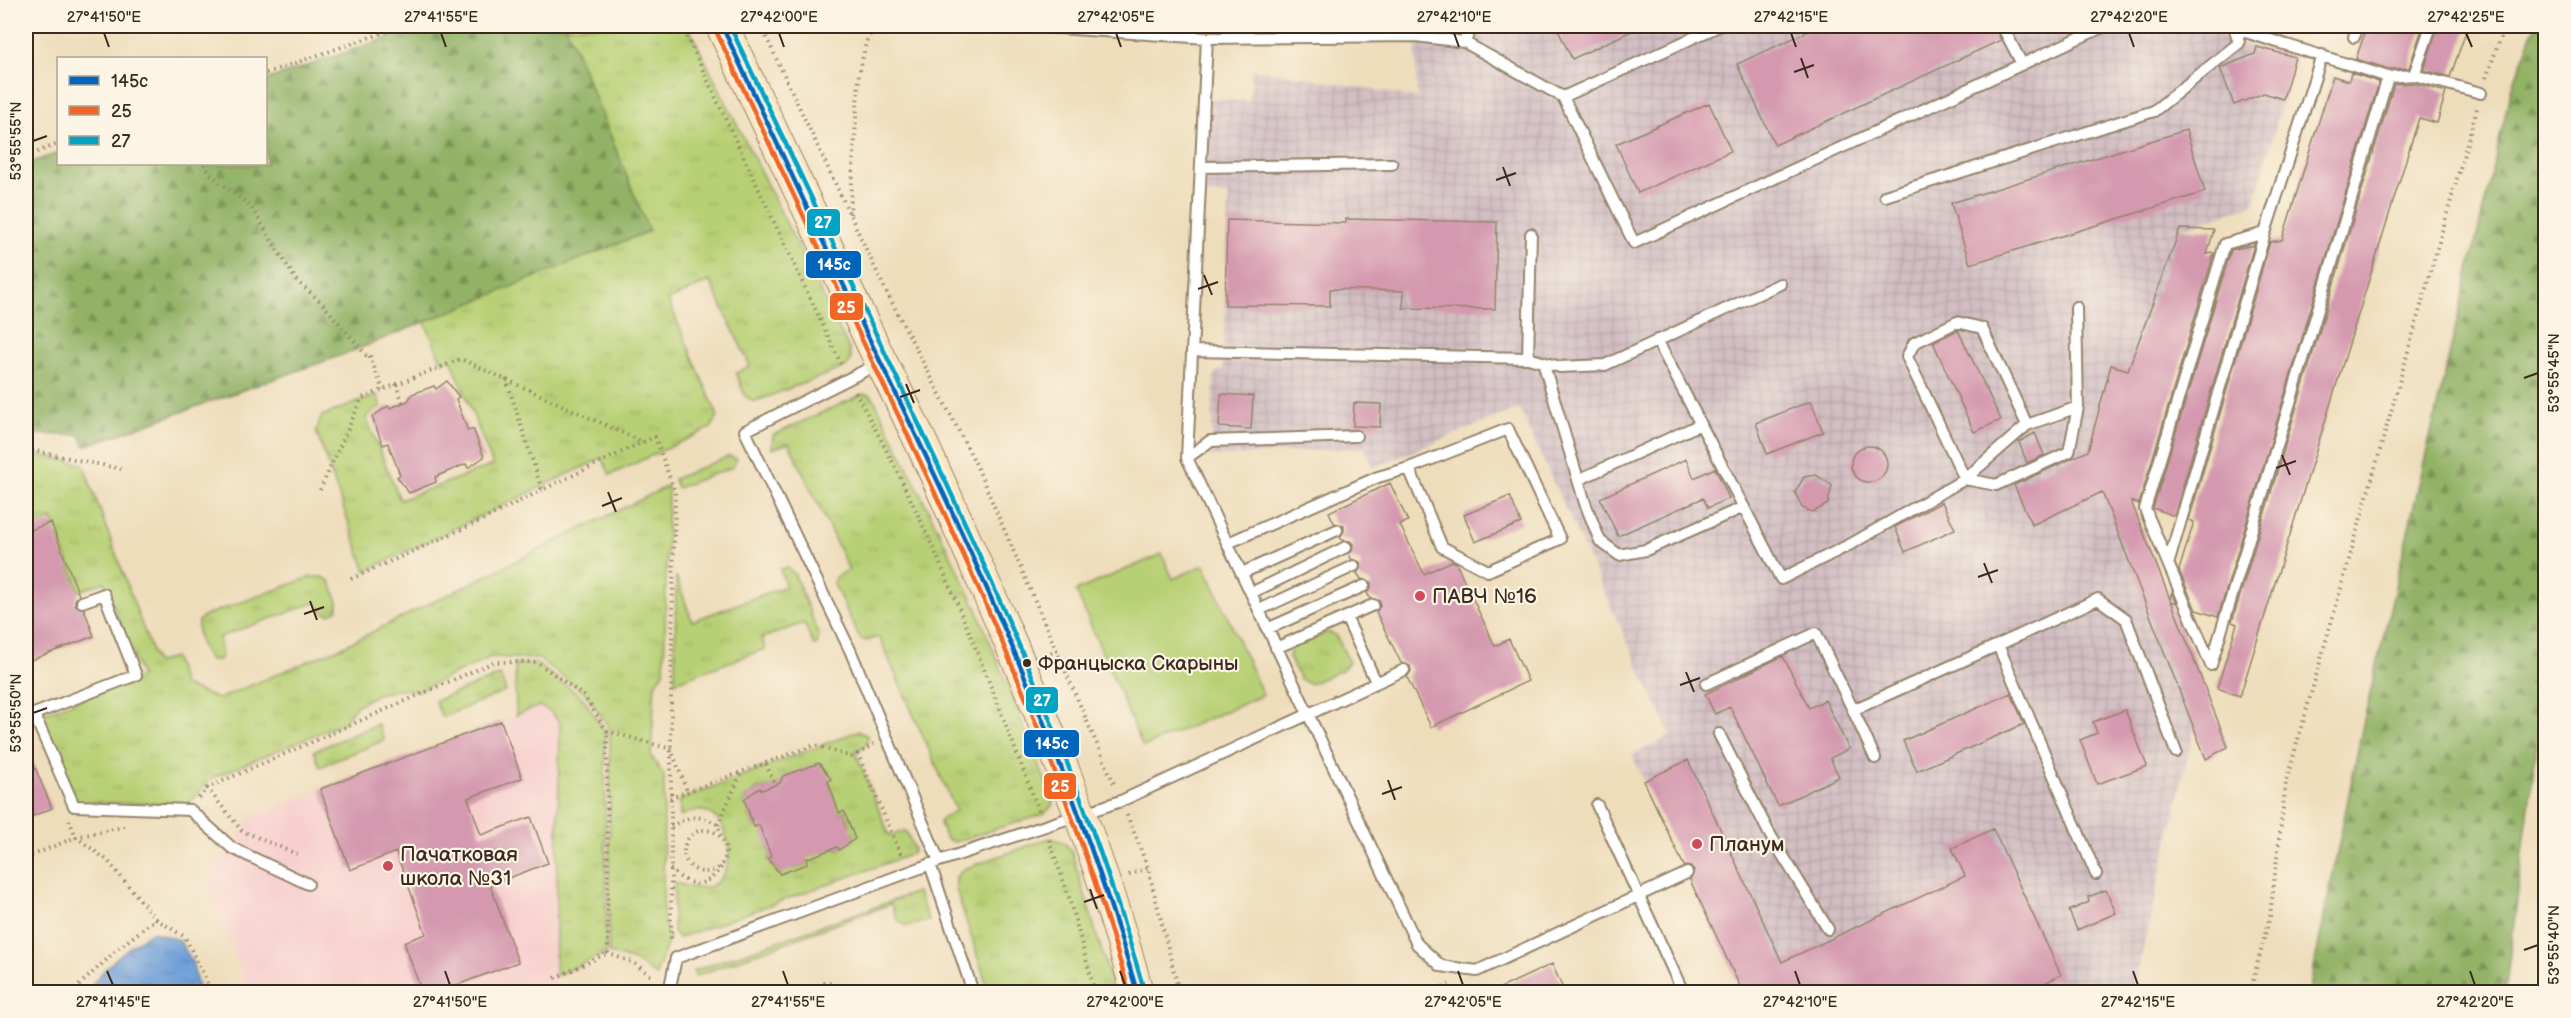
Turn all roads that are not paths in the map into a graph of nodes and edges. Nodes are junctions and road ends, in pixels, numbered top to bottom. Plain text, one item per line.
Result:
1 (722, 26) edge
2 (1029, 26) edge
3 (1473, 26) edge
4 (1719, 26) edge
5 (2002, 26) edge
6 (2105, 26) edge
7 (2358, 26) edge
8 (2431, 26) edge
9 (2235, 27) edge
10 (2354, 37) dead end
11 (1207, 38) junction
12 (1464, 42) junction
13 (2322, 55) junction
14 (2022, 64) junction
15 (2414, 75) junction
16 (2388, 77) junction
17 (2481, 93) road end
18 (1563, 97) junction
19 (1392, 164) dead end
20 (1201, 167) junction
21 (1885, 196) dead end
22 (2265, 233) junction
23 (1531, 234) dead end
24 (1780, 284) dead end
25 (2076, 307) dead end
26 (1657, 340) junction
27 (1193, 351) junction
28 (1528, 358) junction
29 (881, 362) junction
30 (1543, 362) junction
31 (2078, 407) junction
32 (1701, 424) junction
33 (2027, 425) junction
34 (1356, 436) dead end
35 (1186, 458) junction
36 (1409, 468) junction
37 (1965, 479) junction
38 (1578, 480) junction
39 (1744, 507) junction
40 (1337, 530) dead end
41 (1228, 543) junction
42 (1346, 548) dead end
43 (2169, 561) junction
44 (1354, 566) dead end
45 (1242, 573) junction
46 (1364, 586) dead end
47 (1251, 593) junction
48 (82, 602) dead end
49 (1373, 605) dead end
50 (1259, 610) junction
51 (1346, 617) junction
52 (1267, 629) junction
53 (1998, 645) junction
54 (1276, 648) junction
55 (1404, 670) dead end
56 (1376, 682) junction
57 (1706, 684) dead end
58 (1853, 710) junction
59 (1307, 715) junction
60 (30, 716) edge
61 (1719, 734) dead end
62 (2176, 752) dead end
63 (1875, 758) dead end
64 (1597, 805) dead end
65 (1082, 813) junction
66 (935, 862) junction
67 (1687, 873) dead end
68 (2096, 874) dead end
69 (308, 884) dead end
70 (1639, 894) junction
71 (1828, 928) dead end
72 (669, 993) edge
73 (973, 993) edge
74 (1137, 993) edge
75 (1683, 993) edge

1 - 29 main road
2 - 11 lane
3 - 12 lane
4 - 18 lane
5 - 14 lane
6 - 14 lane
7 - 10 lane
8 - 15 lane
9 - 13 lane
9 - 21 lane
11 - 12 lane
11 - 20 lane
12 - 18 lane
13 - 16 lane
13 - 22 lane
14 - 18 lane
15 - 16 lane
15 - 17 lane
16 - 43 lane
19 - 20 lane
20 - 27 lane
22 - 43 lane
22 - 43 lane
23 - 28 lane
24 - 26 lane
25 - 31 lane
26 - 30 lane
26 - 32 lane
27 - 28 lane
27 - 35 lane
28 - 30 lane
29 - 65 main road
29 - 66 lane
30 - 38 lane
31 - 33 lane
31 - 37 lane
32 - 38 lane
32 - 39 lane
33 - 37 lane
33 - 37 lane
34 - 35 lane
35 - 41 lane
36 - 36 lane
36 - 41 lane
37 - 39 lane
38 - 39 lane
40 - 45 lane
41 - 45 lane
42 - 47 lane
44 - 50 lane
45 - 47 lane
46 - 52 lane
47 - 50 lane
48 - 60 lane
49 - 51 lane
50 - 52 lane
51 - 54 lane
51 - 56 lane
52 - 54 lane
53 - 58 lane
53 - 62 lane
53 - 68 lane
54 - 59 lane
55 - 56 lane
56 - 59 lane
57 - 58 lane
58 - 63 lane
59 - 65 lane
59 - 70 lane
60 - 69 lane
61 - 71 lane
64 - 70 lane
65 - 66 lane
65 - 74 main road
66 - 72 lane
66 - 73 lane
67 - 70 lane
70 - 75 lane

